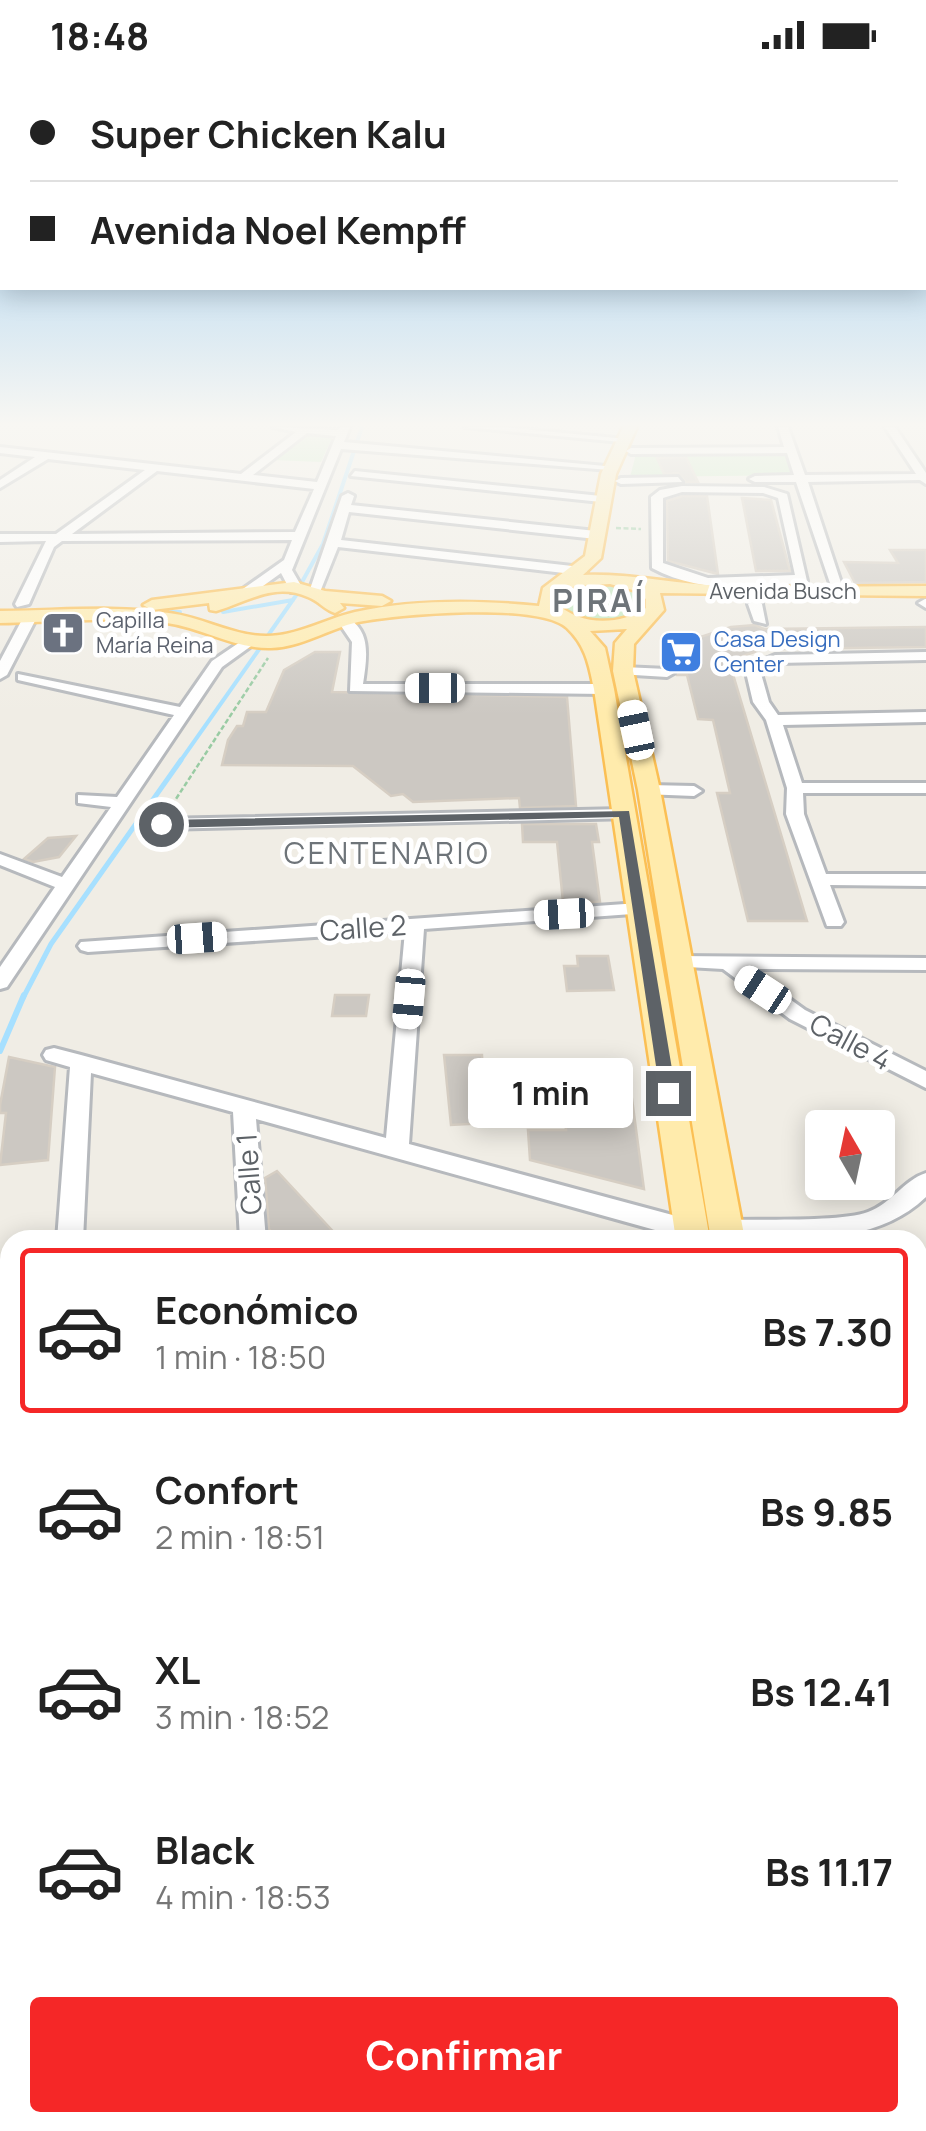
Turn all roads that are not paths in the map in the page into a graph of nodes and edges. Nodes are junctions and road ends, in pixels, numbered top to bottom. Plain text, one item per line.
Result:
1 (78, 523) edge
2 (305, 523) edge
3 (340, 523) edge
4 (486, 523) edge
5 (597, 523) edge
6 (659, 523) edge
7 (790, 523) edge
8 (818, 523) edge
9 (596, 535) junction
10 (300, 536) junction
11 (0, 538) edge
12 (57, 538) junction
13 (334, 543) junction
14 (615, 559) dead end
15 (288, 563) junction
16 (581, 571) junction
17 (634, 584) junction
18 (807, 585) junction
19 (558, 586) junction
20 (310, 592) junction
21 (840, 592) junction
22 (240, 593) junction
23 (886, 598) junction
24 (924, 598) edge
25 (0, 604) edge
26 (26, 611) junction
27 (651, 613) junction
28 (0, 617) edge
29 (563, 617) junction
30 (336, 622) junction
31 (218, 631) junction
32 (251, 641) junction
33 (926, 656) edge
34 (218, 664) junction
35 (666, 673) dead end
36 (0, 675) edge
37 (22, 677) dead end
38 (614, 680) junction
39 (184, 713) junction
40 (926, 717) edge
41 (774, 720) junction
42 (795, 788) junction
43 (926, 788) edge
44 (649, 790) junction
45 (694, 791) dead end
46 (84, 799) dead end
47 (124, 803) junction
48 (161, 824) road end
49 (627, 824) junction
50 (0, 858) edge
51 (663, 873) junction
52 (818, 879) junction
53 (926, 880) edge
54 (67, 886) junction
55 (639, 909) junction
56 (834, 922) dead end
57 (416, 924) junction
58 (88, 946) dead end
59 (10, 952) edge
60 (677, 958) junction
61 (730, 964) junction
62 (926, 964) edge
63 (0, 982) edge
64 (54, 1055) dead end
65 (81, 1062) junction
66 (926, 1080) edge
67 (244, 1107) junction
68 (396, 1149) junction
69 (926, 1182) edge
70 (71, 1230) edge
71 (252, 1230) edge
72 (687, 1230) edge
73 (708, 1230) edge
74 (711, 1230) edge
75 (784, 1230) edge

1 - 12 street
2 - 10 street
3 - 13 street
4 - 9 street
5 - 9 main road
6 - 18 street
7 - 18 street
8 - 21 street
9 - 16 main road
10 - 12 street
10 - 15 street
11 - 12 street
12 - 26 street
13 - 16 street
13 - 20 street
14 - 17 main road
15 - 20 street
15 - 22 street
16 - 19 main road
17 - 18 main road, Avenida Busch
17 - 19 main road, Avenida Busch
17 - 27 main road
18 - 21 main road, Avenida Busch
19 - 20 main road
19 - 29 main road
20 - 22 main road
20 - 30 main road
21 - 23 main road, Avenida Busch
22 - 26 main road
22 - 31 main road
23 - 24 main road, Avenida Busch
23 - 27 main road, Avenida Busch
25 - 26 main road
26 - 28 main road
26 - 31 main road
26 - 36 street
27 - 29 main road, Avenida Busch
27 - 38 main road
29 - 30 main road
29 - 38 main road
30 - 32 main road
30 - 38 street
31 - 32 main road
31 - 34 street
32 - 34 street
33 - 41 street
34 - 39 street
35 - 38 street
37 - 39 street
38 - 44 main road
38 - 49 main road
39 - 47 street
40 - 41 street
41 - 42 street
42 - 43 street
42 - 52 street
44 - 45 street
44 - 51 main road
46 - 47 street
47 - 54 street
48 - 49 street
49 - 51 main road
49 - 55 main road
50 - 54 street
51 - 60 main road
52 - 53 street
52 - 56 street
54 - 59 street
55 - 57 street, Calle 2
55 - 60 main road
55 - 74 main road
57 - 58 street, Calle 2
57 - 68 street
59 - 63 street
60 - 61 street
60 - 73 main road
61 - 62 street
61 - 66 street, Calle 4
64 - 65 street
65 - 67 street
65 - 70 street
67 - 68 street
67 - 71 street, Calle 1
68 - 72 street
69 - 75 street

